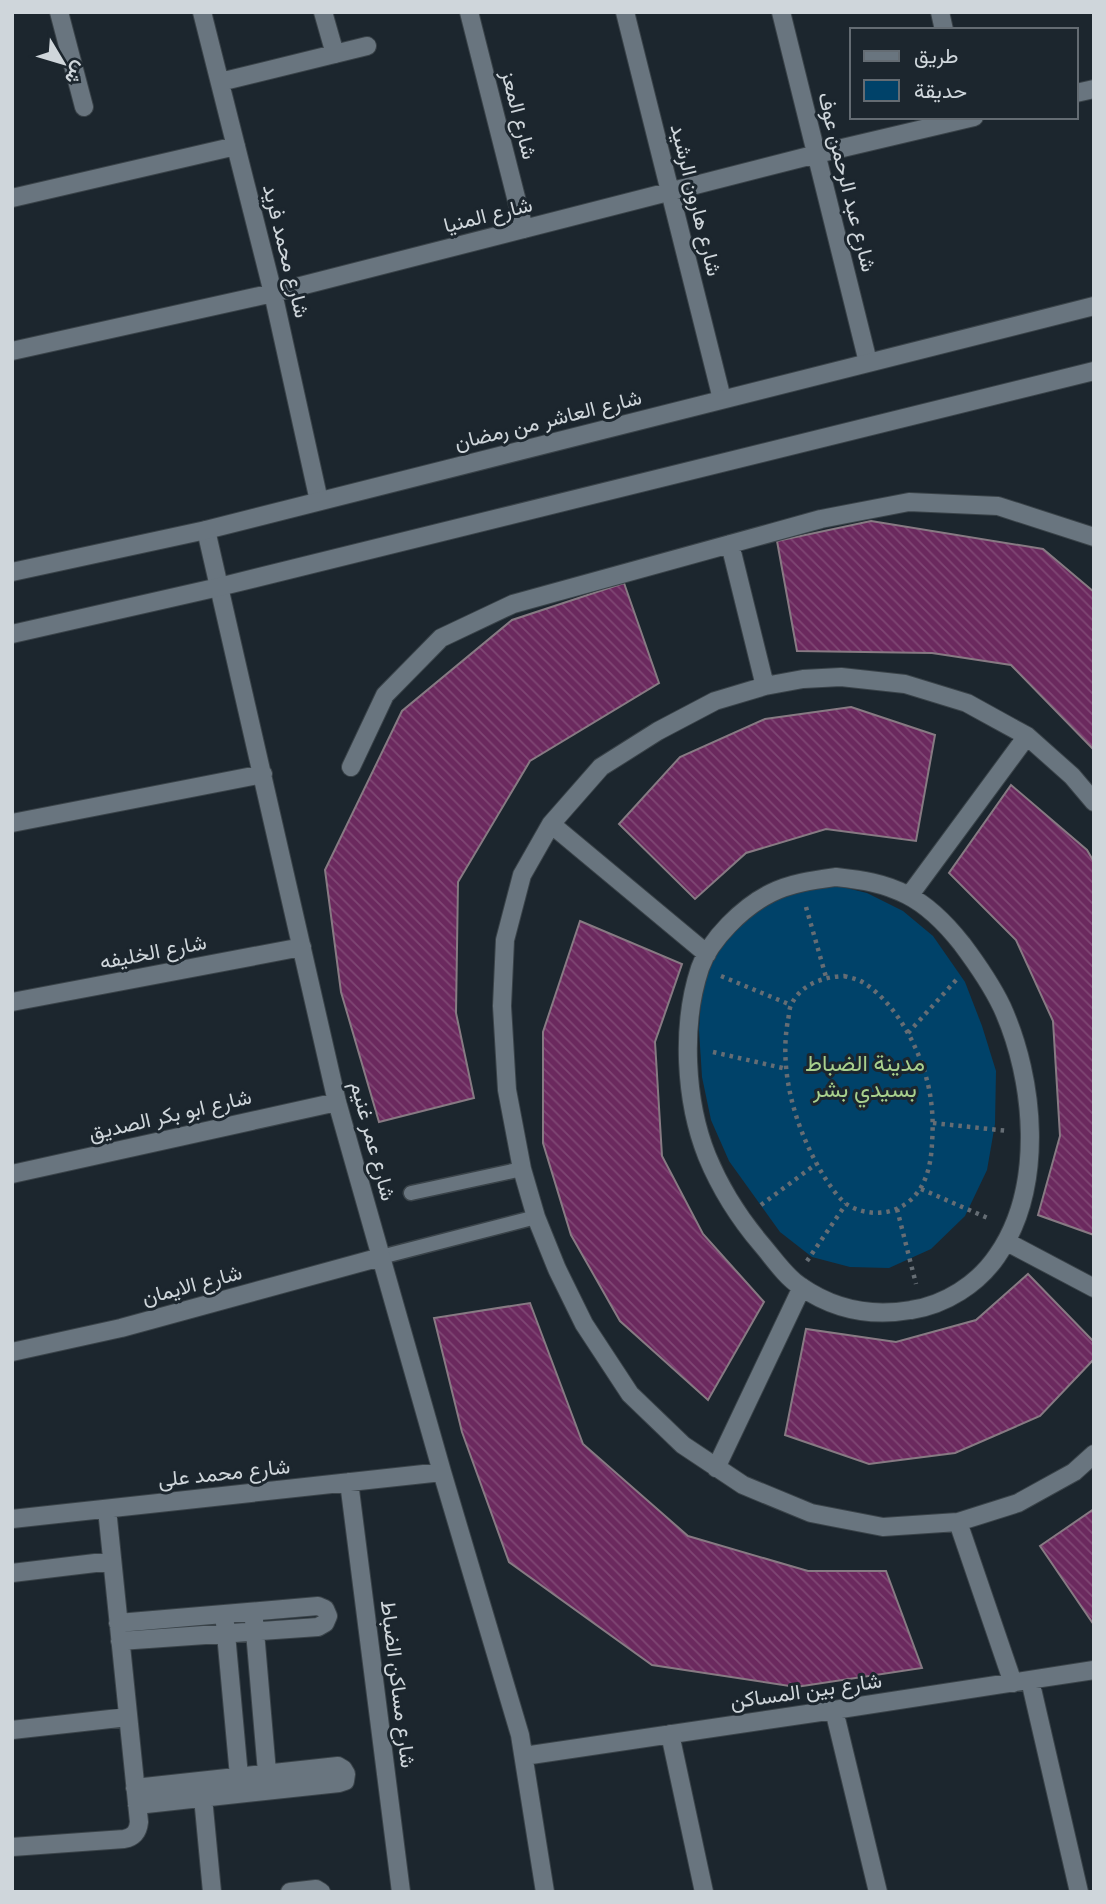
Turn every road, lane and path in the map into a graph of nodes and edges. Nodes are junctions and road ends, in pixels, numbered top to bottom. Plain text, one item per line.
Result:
1 (59, 12) edge
2 (202, 12) edge
3 (323, 12) edge
4 (469, 12) edge
5 (625, 12) edge
6 (781, 12) edge
7 (367, 46) dead end
8 (335, 54) junction
9 (220, 82) junction
10 (84, 107) dead end
11 (964, 119) edge
12 (236, 146) junction
13 (817, 154) junction
14 (670, 191) junction
15 (12, 198) edge
16 (524, 229) junction
17 (273, 293) junction
18 (1094, 306) edge
19 (12, 351) edge
20 (868, 362) junction
21 (1094, 371) edge
22 (722, 399) junction
23 (319, 501) junction
24 (206, 530) junction
25 (1094, 537) edge
26 (730, 544) junction
27 (12, 572) edge
28 (219, 587) junction
29 (12, 634) edge
30 (765, 686) junction
31 (1027, 736) junction
32 (352, 767) dead end
33 (263, 774) junction
34 (1094, 803) edge
35 (12, 823) edge
36 (551, 824) junction
37 (799, 882) junction
38 (909, 896) junction
39 (302, 947) junction
40 (974, 960) junction
41 (704, 961) junction
42 (826, 977) junction
43 (12, 1002) edge
44 (791, 1005) junction
45 (908, 1033) junction
46 (688, 1046) junction
47 (787, 1069) junction
48 (337, 1102) junction
49 (933, 1124) junction
50 (1030, 1133) junction
51 (816, 1164) junction
52 (522, 1169) junction
53 (12, 1174) edge
54 (921, 1189) junction
55 (411, 1193) dead end
56 (846, 1204) junction
57 (897, 1209) junction
58 (536, 1217) junction
59 (741, 1220) junction
60 (1010, 1236) junction
61 (382, 1257) junction
62 (798, 1284) junction
63 (1094, 1288) edge
64 (922, 1309) junction
65 (12, 1352) edge
66 (1094, 1454) edge
67 (716, 1468) junction
68 (442, 1472) junction
69 (349, 1482) junction
70 (107, 1509) junction
71 (12, 1519) edge
72 (958, 1522) junction
73 (112, 1561) junction
74 (12, 1573) edge
75 (253, 1612) junction
76 (223, 1614) junction
77 (254, 1631) junction
78 (119, 1632) junction
79 (226, 1633) junction
80 (1094, 1670) edge
81 (1021, 1681) junction
82 (834, 1710) junction
83 (128, 1717) junction
84 (12, 1730) edge
85 (670, 1734) junction
86 (524, 1756) junction
87 (240, 1785) junction
88 (202, 1789) junction
89 (136, 1796) junction
90 (12, 1847) edge
91 (212, 1892) edge
92 (290, 1892) edge
93 (321, 1892) edge
94 (401, 1892) edge
95 (545, 1892) edge
96 (704, 1892) edge
97 (878, 1892) edge
98 (1080, 1892) edge

1 - 10 street
2 - 9 street, شارع محمد فريد
3 - 8 street
4 - 16 street, شارع المعز
5 - 14 street, شارع هارون الرشيد
6 - 13 street, شارع عبد الرحمن عوف
7 - 8 street
8 - 9 street
9 - 12 street, شارع محمد فريد
11 - 13 street, شارع المنيا
12 - 15 street
12 - 17 street, شارع محمد فريد
13 - 14 street, شارع المنيا
13 - 20 street, شارع عبد الرحمن عوف
14 - 16 street, شارع المنيا
14 - 22 street, شارع هارون الرشيد
16 - 17 street, شارع المنيا
17 - 19 street, شارع المنيا
17 - 23 street, شارع محمد فريد
18 - 20 street, شارع العاشر من رمضان
20 - 22 street, شارع العاشر من رمضان
21 - 28 street
22 - 23 street, شارع العاشر من رمضان
23 - 24 street, شارع العاشر من رمضان
24 - 27 street, شارع العاشر من رمضان
24 - 28 street, شارع عمر غنيم
25 - 26 street
26 - 30 street
26 - 32 street
28 - 29 street
28 - 33 street, شارع عمر غنيم
30 - 31 street
30 - 36 street
31 - 34 street
31 - 38 street
33 - 35 street
33 - 39 street, شارع عمر غنيم
36 - 41 street
36 - 52 street
37 - 38 street
37 - 41 street
37 - 42 path
38 - 40 street
39 - 43 street, شارع الخليفه
39 - 48 street, شارع عمر غنيم
40 - 45 path
40 - 50 street
41 - 44 path
41 - 46 street
42 - 44 path
42 - 45 path
44 - 47 path
45 - 49 path
46 - 47 path
46 - 59 street
47 - 51 path
48 - 53 street, شارع ابو بكر الصديق
48 - 61 street, شارع عمر غنيم
49 - 50 path
49 - 54 path
50 - 60 street
51 - 56 path
51 - 59 path
52 - 55 lane
52 - 58 street
54 - 57 path
54 - 60 path
56 - 57 path
56 - 62 path
57 - 64 path
58 - 61 lane
58 - 67 street
59 - 62 street
60 - 63 street
60 - 64 street
61 - 65 street, شارع الايمان
61 - 68 street, شارع عمر غنيم
62 - 64 street
62 - 67 street
66 - 72 street
67 - 72 street
68 - 69 street, شارع محمد على
68 - 86 street, شارع عمر غنيم
69 - 70 street, شارع محمد على
69 - 94 street, شارع مساكن الضباط
70 - 71 street, شارع محمد على
70 - 73 street
72 - 81 street
73 - 74 street
73 - 78 street
75 - 76 street
75 - 77 street
75 - 77 street
76 - 78 street
76 - 79 street
77 - 79 street
77 - 87 street
78 - 79 street
78 - 83 street
79 - 87 street
80 - 81 street, شارع بين المساكن
81 - 82 street, شارع بين المساكن
81 - 98 street
82 - 85 street, شارع بين المساكن
82 - 97 street
83 - 84 street
83 - 89 street
85 - 86 street, شارع بين المساكن
85 - 96 street
86 - 95 street, شارع عمر غنيم
87 - 88 street
88 - 89 street
88 - 91 street
89 - 90 street
92 - 93 street

